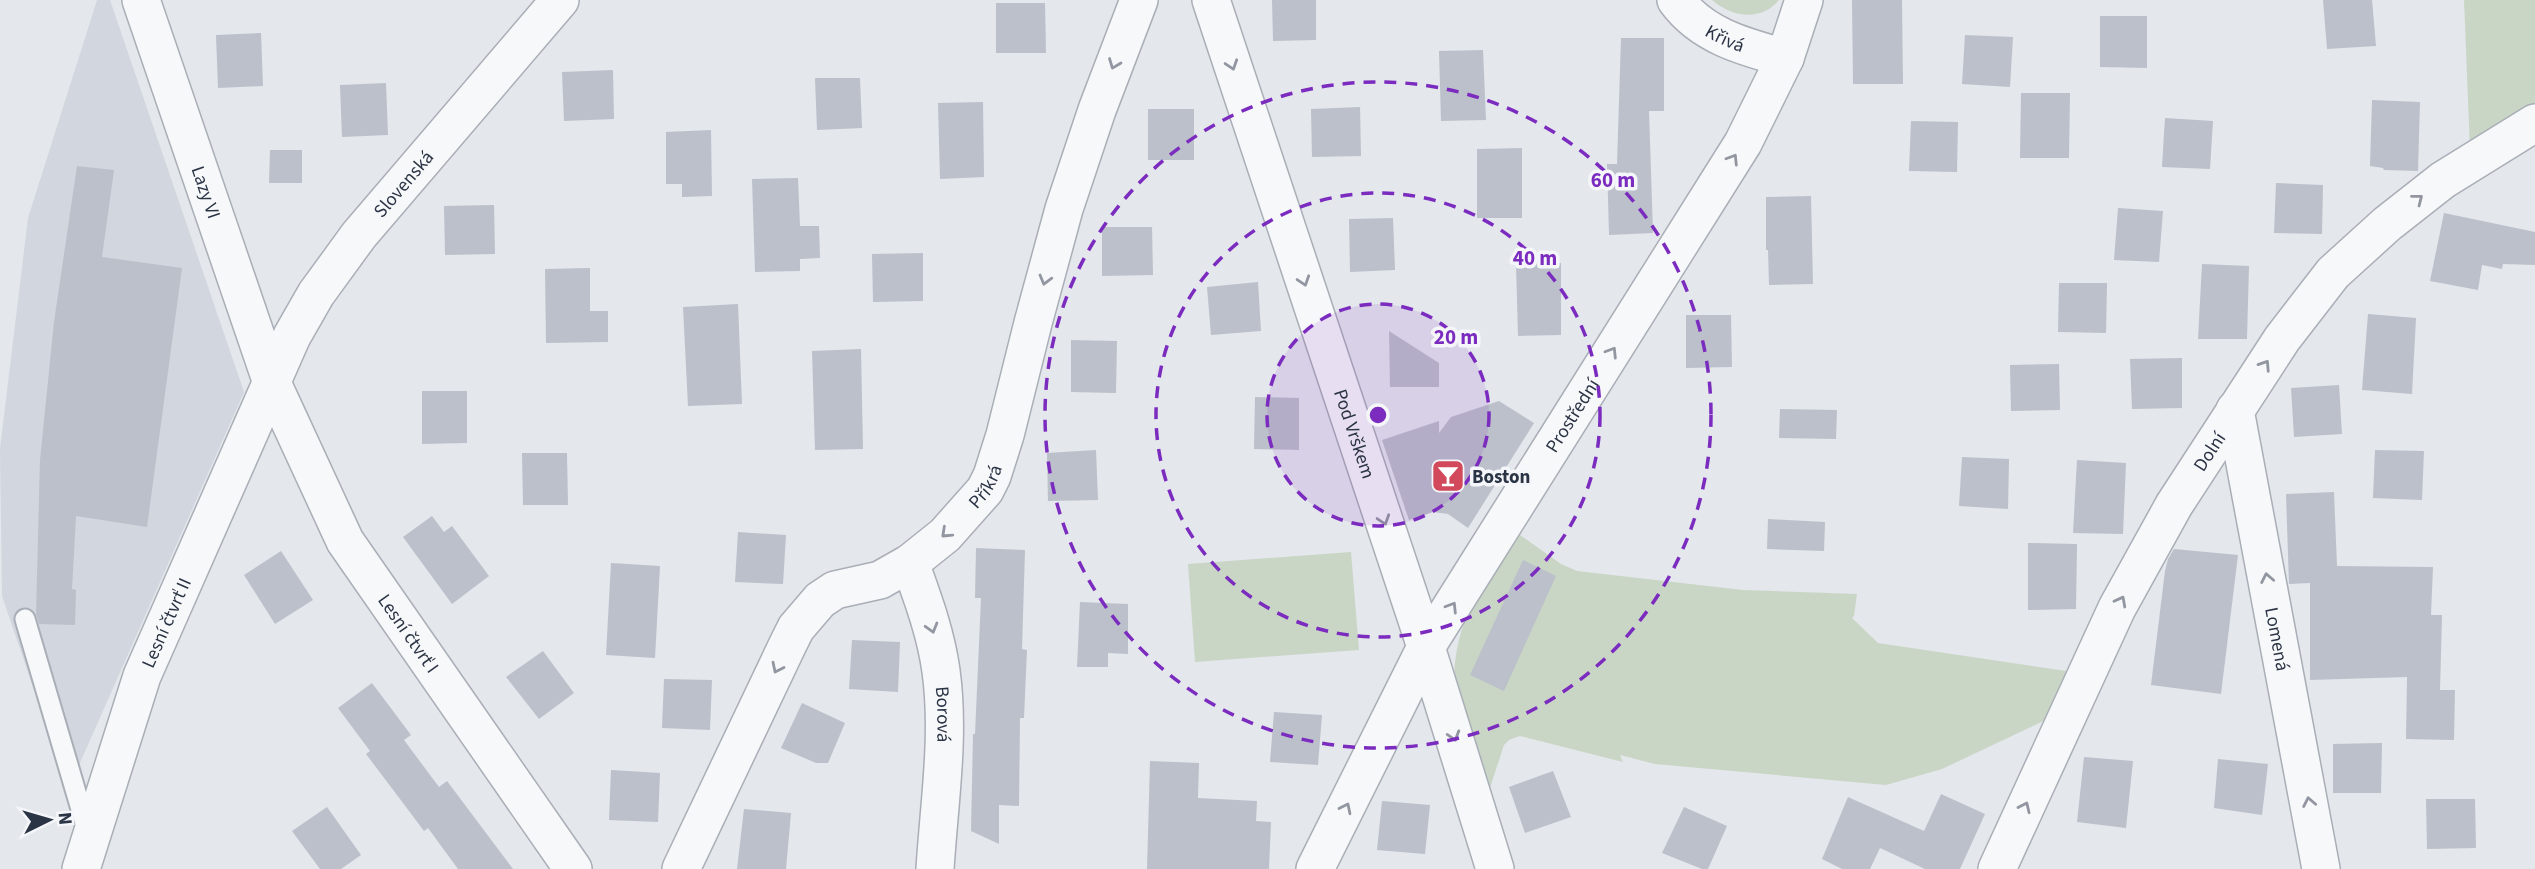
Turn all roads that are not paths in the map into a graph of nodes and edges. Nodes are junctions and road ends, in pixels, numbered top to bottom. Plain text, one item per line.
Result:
1 (141, 0) edge
2 (560, 0) edge
3 (1139, 0) edge
4 (1210, 0) edge
5 (1676, 0) edge
6 (1804, 0) edge
7 (1785, 58) junction
8 (2535, 123) edge
9 (272, 383) junction
10 (2235, 410) junction
11 (910, 563) junction
12 (25, 619) dead end
13 (1426, 647) junction
14 (85, 855) edge
15 (573, 869) edge
16 (681, 869) edge
17 (935, 869) edge
18 (1315, 869) edge
19 (1495, 869) edge
20 (1997, 869) edge
21 (2321, 869) edge

1 - 9 street, Lazy VI
2 - 9 street, Slovenská
3 -> 11 street, Příkrá
4 -> 13 street, Pod Vrškem
5 - 7 street, Křivá
6 - 7 street, Prostřední
13 -> 7 street, Prostřední
10 -> 8 street, Dolní
9 - 14 street, Lesní čtvrť II
9 - 15 street, Lesní čtvrť I
20 -> 10 street, Dolní
21 -> 10 street, Lomená
11 -> 16 street, Příkrá
11 -> 17 street, Borová
12 - 14 lane
18 -> 13 street, Prostřední
13 -> 19 street, Pod Vrškem

